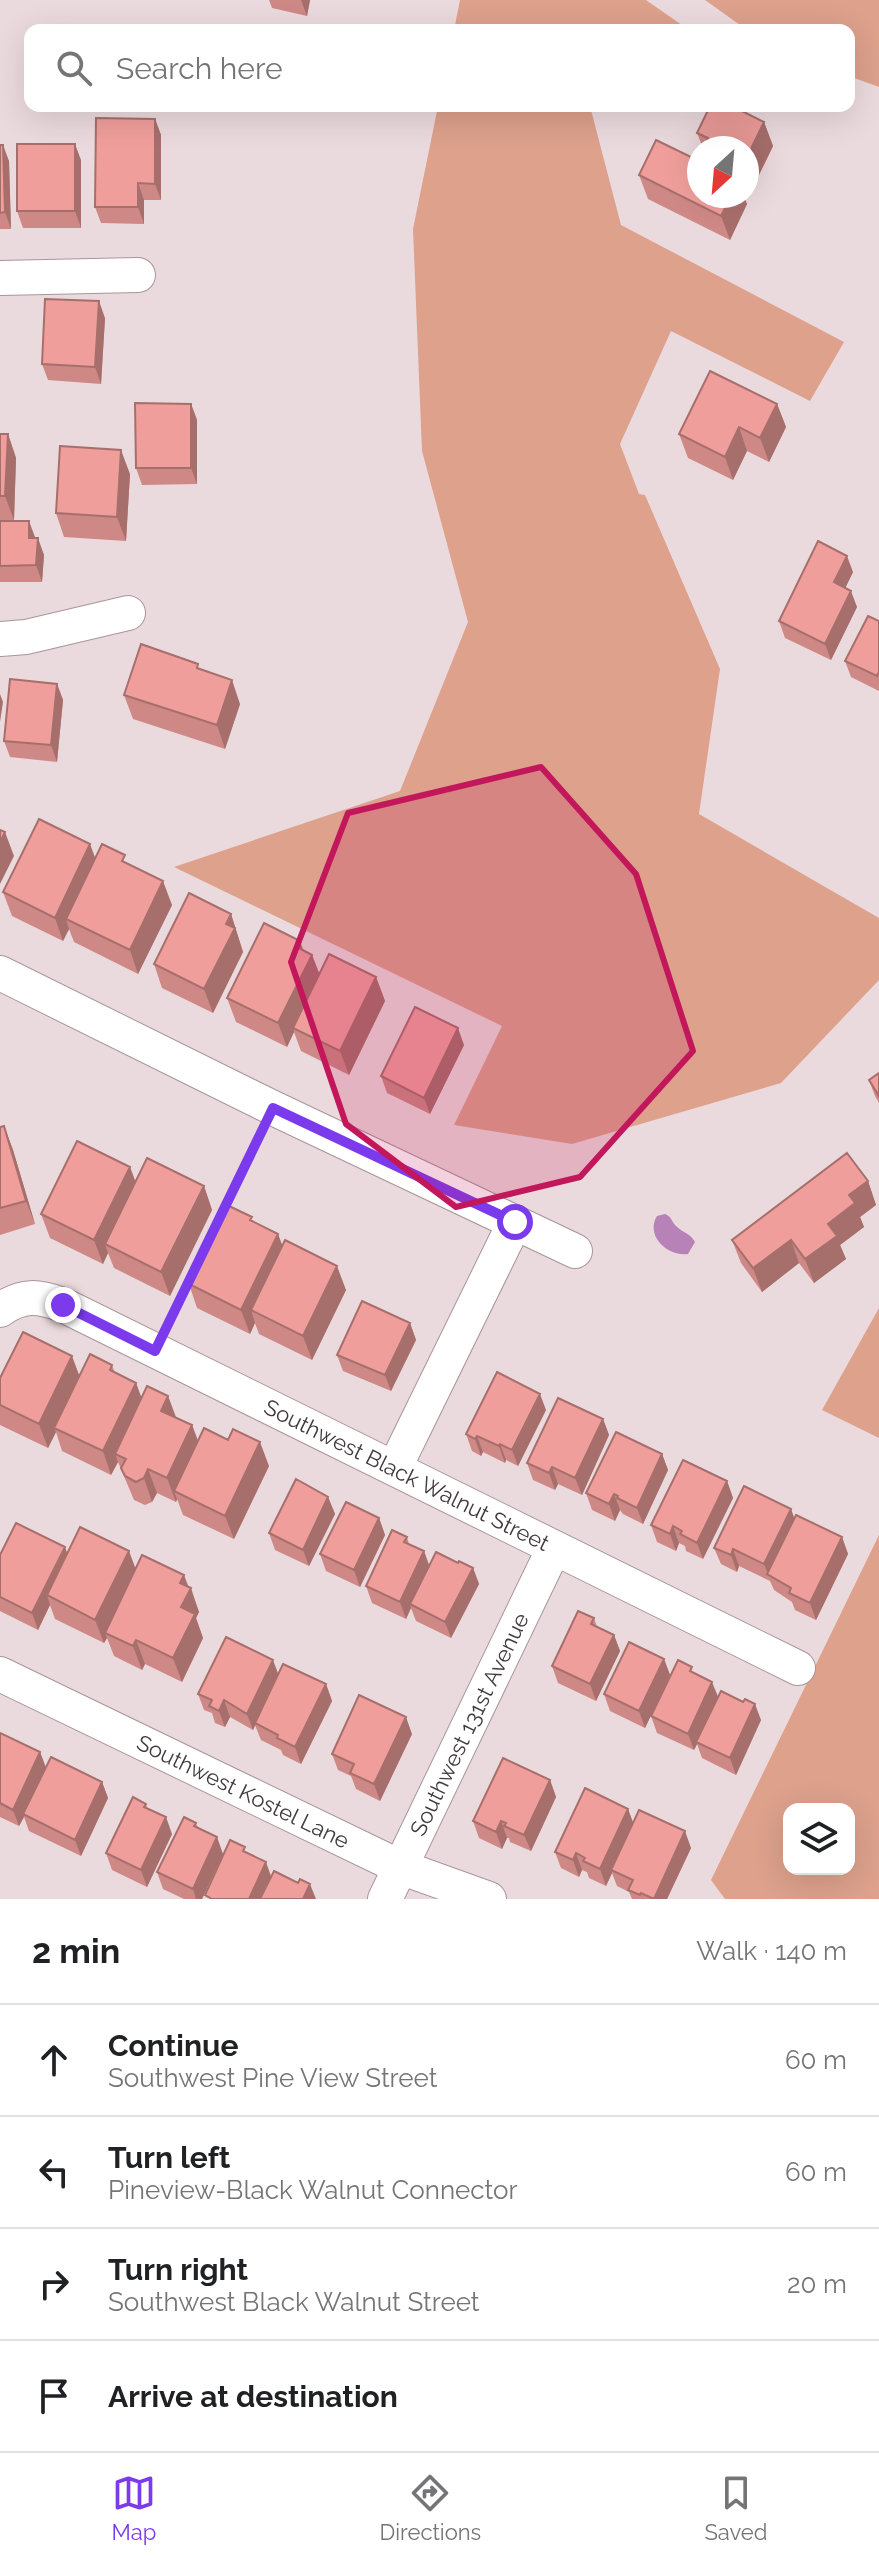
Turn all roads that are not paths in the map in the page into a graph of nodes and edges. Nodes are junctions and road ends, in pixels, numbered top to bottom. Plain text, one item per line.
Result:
1 (138, 275) dead end
2 (0, 278) edge
3 (128, 613) dead end
4 (0, 639) edge
5 (0, 973) edge
6 (515, 1222) junction
7 (575, 1251) dead end
8 (6, 1306) edge
9 (395, 1467) junction
10 (554, 1548) junction
11 (798, 1668) dead end
12 (0, 1674) edge
13 (400, 1867) junction
14 (385, 1899) edge
15 (489, 1899) edge

1 - 2 street
3 - 4 street
5 - 6 street
6 - 7 street
6 - 9 street
8 - 9 street, Southwest Black Walnut Street
9 - 10 street, Southwest Black Walnut Street
10 - 11 street, Southwest Black Walnut Street
10 - 13 street, Southwest 131st Avenue
12 - 13 street, Southwest Kostel Lane
13 - 14 street, Southwest 131st Avenue
13 - 15 street, Southwest Kostel Lane

